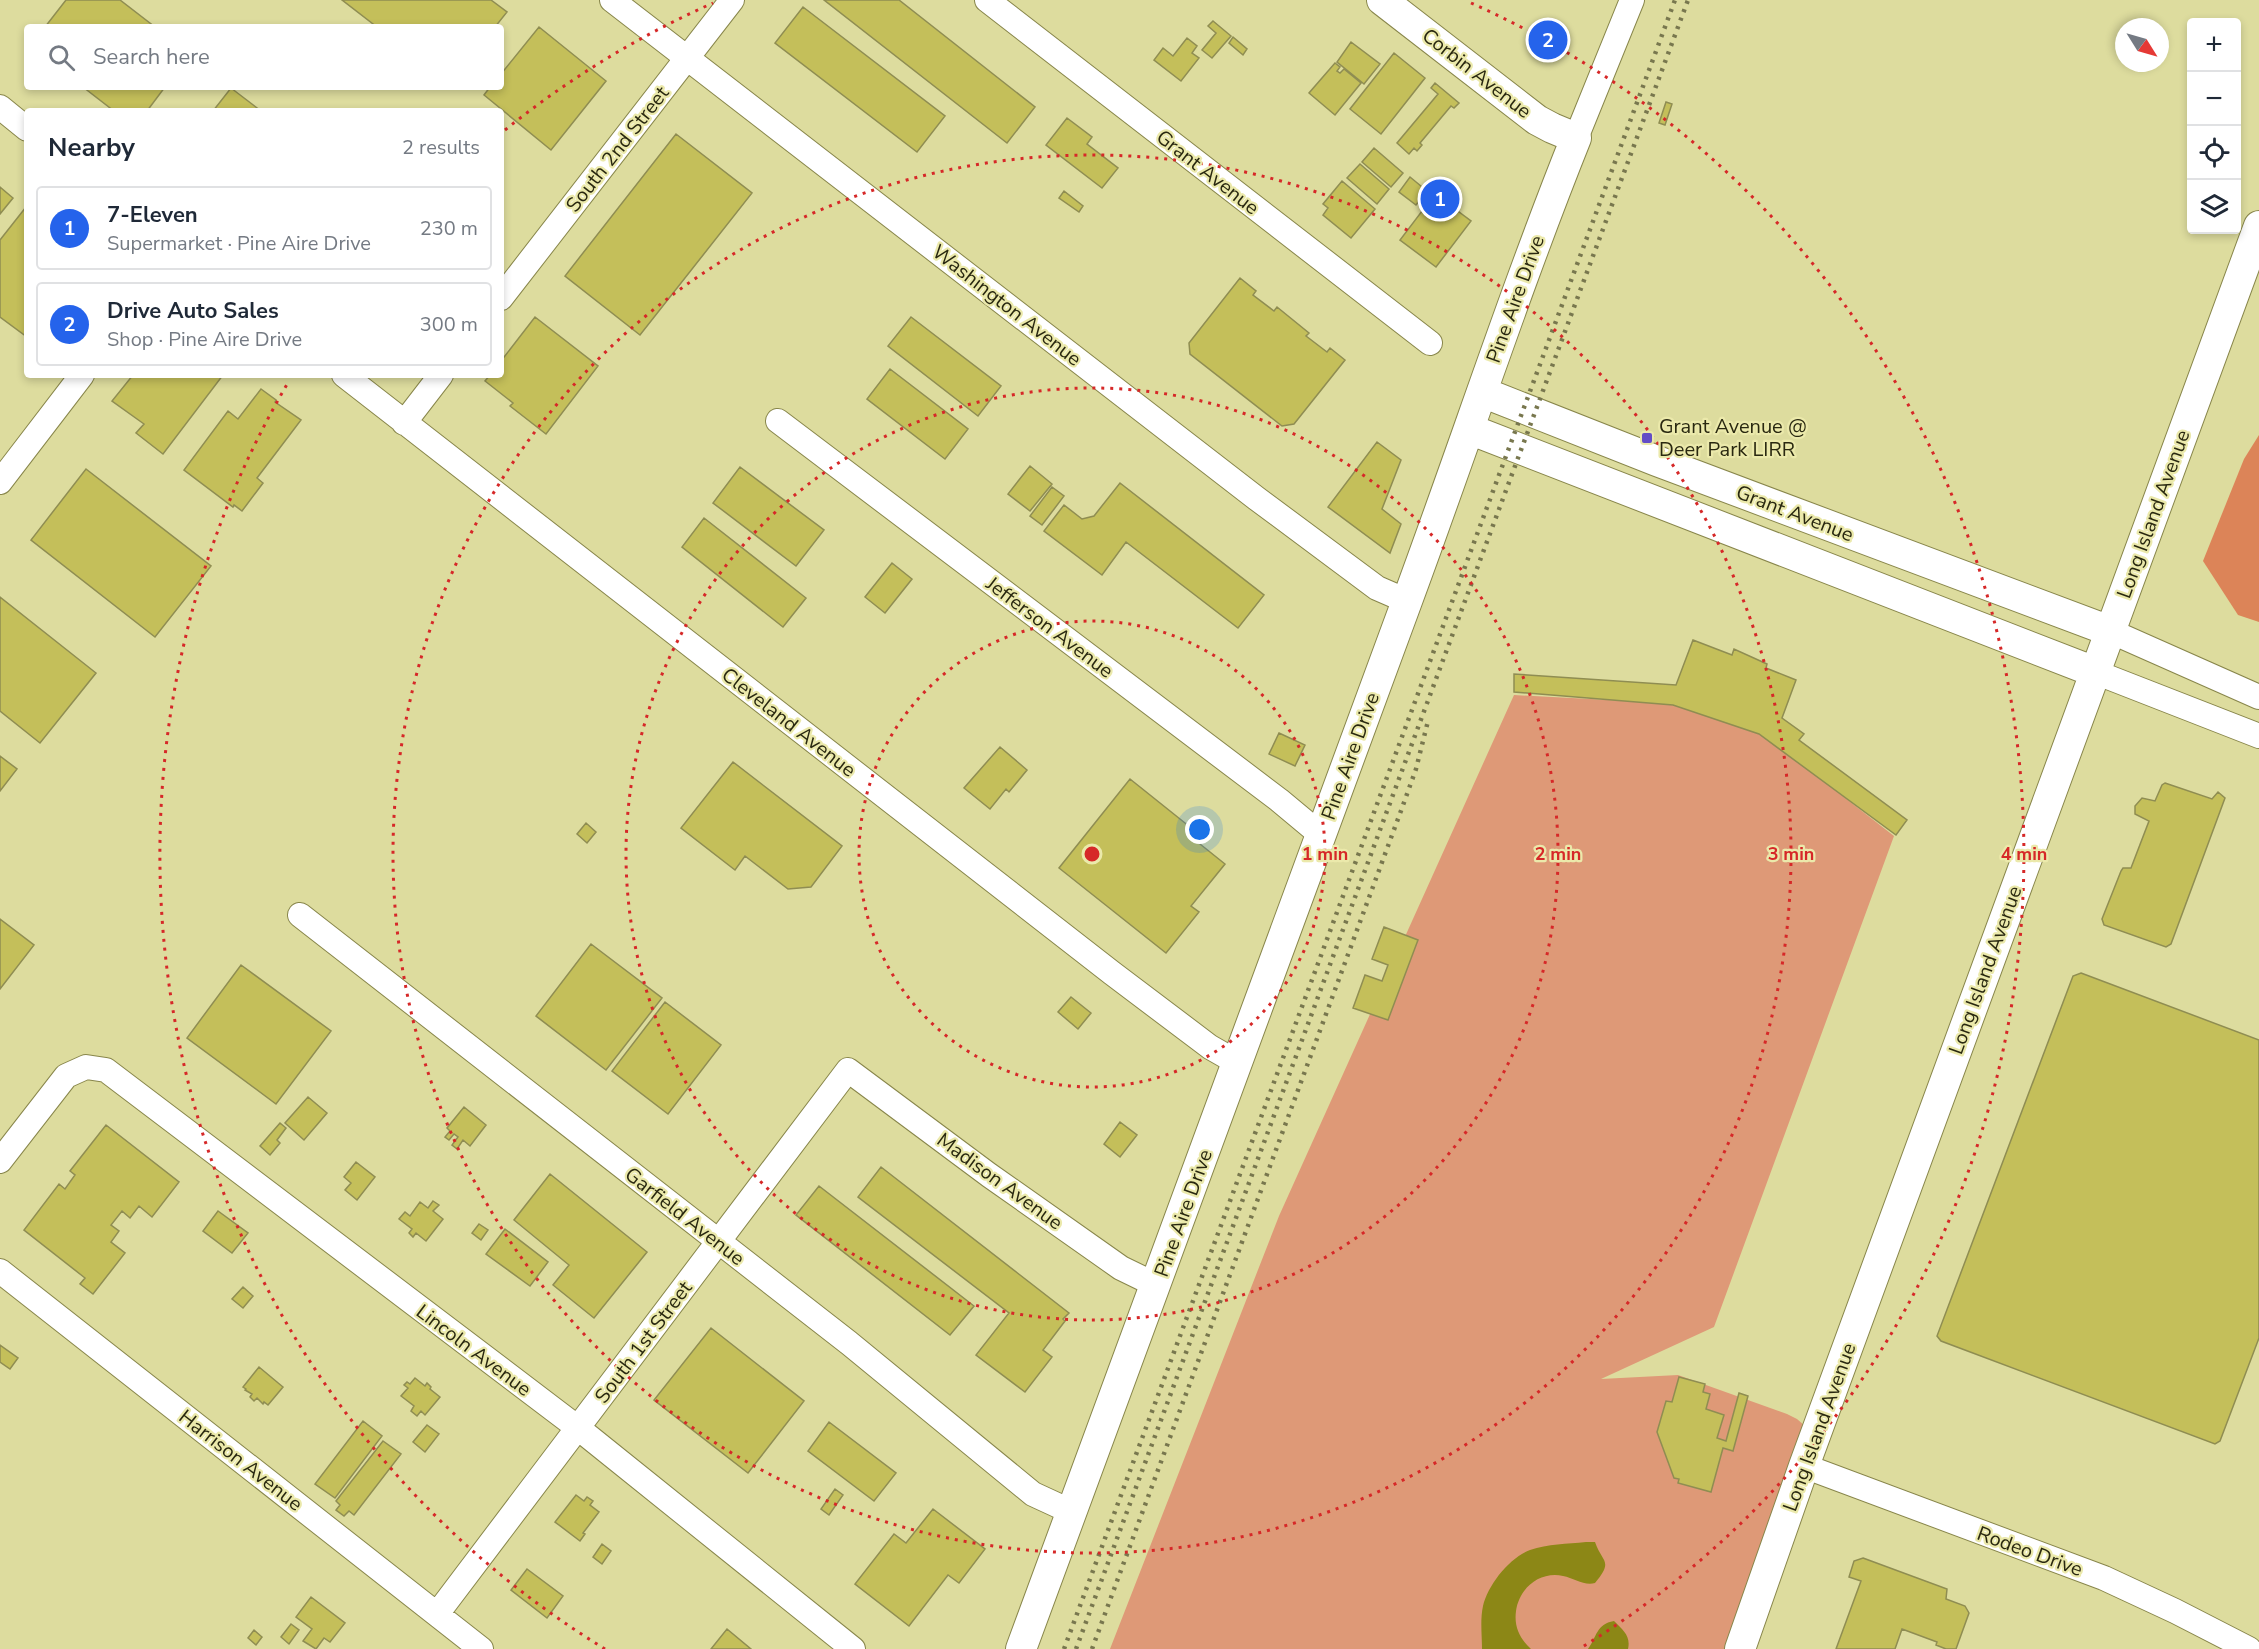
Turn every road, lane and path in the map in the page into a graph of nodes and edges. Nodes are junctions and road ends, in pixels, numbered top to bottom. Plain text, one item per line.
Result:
1 (612, 0) edge
2 (732, 0) edge
3 (987, 0) edge
4 (1383, 0) edge
5 (1632, 0) edge
6 (687, 59) junction
7 (0, 108) edge
8 (24, 127) edge
9 (1576, 138) junction
10 (2259, 226) edge
11 (504, 294) edge
12 (1430, 343) dead end
13 (80, 378) edge
14 (348, 378) edge
15 (439, 378) edge
16 (1482, 392) junction
17 (778, 421) dead end
18 (404, 423) junction
19 (1469, 429) junction
20 (0, 482) edge
21 (1407, 601) junction
22 (2110, 631) junction
23 (2095, 672) junction
24 (2259, 697) edge
25 (2259, 736) edge
26 (1321, 835) junction
27 (300, 915) dead end
28 (1238, 1063) junction
29 (848, 1070) joint
30 (0, 1161) edge
31 (718, 1242) junction
32 (0, 1271) edge
33 (1156, 1285) junction
34 (578, 1428) junction
35 (1804, 1466) junction
36 (1072, 1512) junction
37 (437, 1614) junction
38 (482, 1649) edge
39 (853, 1649) edge
40 (1021, 1649) edge
41 (1740, 1649) edge
42 (2250, 1649) edge

1 - 6 street, Washington Avenue
2 - 6 street, South 2nd Street
3 - 12 street, Grant Avenue
4 - 9 street, Corbin Avenue
5 - 9 street, Pine Aire Drive
6 - 11 street, South 2nd Street
6 - 21 street, Washington Avenue
7 - 8 street
9 - 16 street, Pine Aire Drive
10 - 22 street, Long Island Avenue
13 - 20 street
14 - 18 street, Cleveland Avenue
15 - 18 street
16 - 19 street, Pine Aire Drive
16 - 22 street, Grant Avenue
17 - 26 street, Jefferson Avenue
18 - 28 street, Cleveland Avenue
19 - 21 street, Pine Aire Drive
19 - 23 street, Grant Avenue
21 - 26 street, Pine Aire Drive
22 - 23 street, Long Island Avenue
22 - 24 street
23 - 25 street
23 - 35 street, Long Island Avenue
26 - 28 street, Pine Aire Drive
27 - 31 street, Garfield Avenue
28 - 33 street, Pine Aire Drive
29 - 31 street, South 1st Street
29 - 33 street, Madison Avenue
30 - 34 street, Lincoln Avenue
31 - 34 street, South 1st Street
31 - 36 street, Garfield Avenue
32 - 37 street, Harrison Avenue
33 - 36 street, Pine Aire Drive
34 - 37 street, South 1st Street
34 - 39 street, Lincoln Avenue
35 - 41 street, Long Island Avenue
35 - 42 street, Rodeo Drive
36 - 40 street, Pine Aire Drive
37 - 38 street, Harrison Avenue

